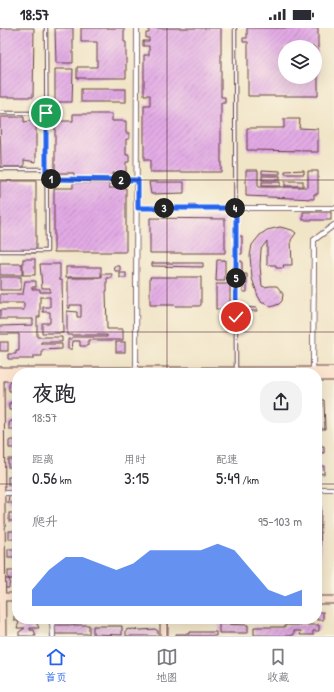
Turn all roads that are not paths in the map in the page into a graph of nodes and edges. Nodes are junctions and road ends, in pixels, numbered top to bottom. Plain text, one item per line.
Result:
1 (46, 28) edge
2 (137, 28) edge
3 (235, 28) edge
4 (0, 113) edge
5 (46, 113) junction
6 (0, 169) edge
7 (46, 169) junction
8 (46, 179) junction
9 (138, 180) junction
10 (138, 208) junction
11 (236, 208) junction
12 (334, 208) edge
13 (334, 226) edge
14 (0, 251) edge
15 (136, 368) edge
16 (236, 368) edge
17 (315, 368) edge
18 (0, 371) edge
19 (12, 371) edge
20 (334, 371) edge
21 (322, 373) edge
22 (322, 375) edge
23 (0, 377) edge
24 (12, 377) edge
25 (334, 377) edge
26 (322, 489) edge
27 (334, 489) edge
28 (1, 493) junction
29 (12, 493) edge
30 (1, 597) edge
31 (12, 597) edge
32 (322, 600) edge
33 (334, 600) edge
34 (52, 624) edge
35 (164, 624) edge
36 (2, 636) edge
37 (53, 636) edge
38 (164, 636) edge

1 - 5 lane
2 - 9 street
3 - 11 lane
4 - 5 lane
5 - 7 lane
6 - 7 lane
7 - 8 lane
8 - 9 lane
8 - 14 lane
9 - 10 street
10 - 11 street
10 - 15 street
11 - 12 street
11 - 16 lane
13 - 17 street
18 - 19 main road
18 - 23 main road
20 - 21 main road
22 - 25 main road
23 - 24 main road
23 - 28 main road
26 - 27 street
28 - 29 street
28 - 30 main road
30 - 31 main road
30 - 36 main road
32 - 33 main road
34 - 37 street
35 - 38 main road

